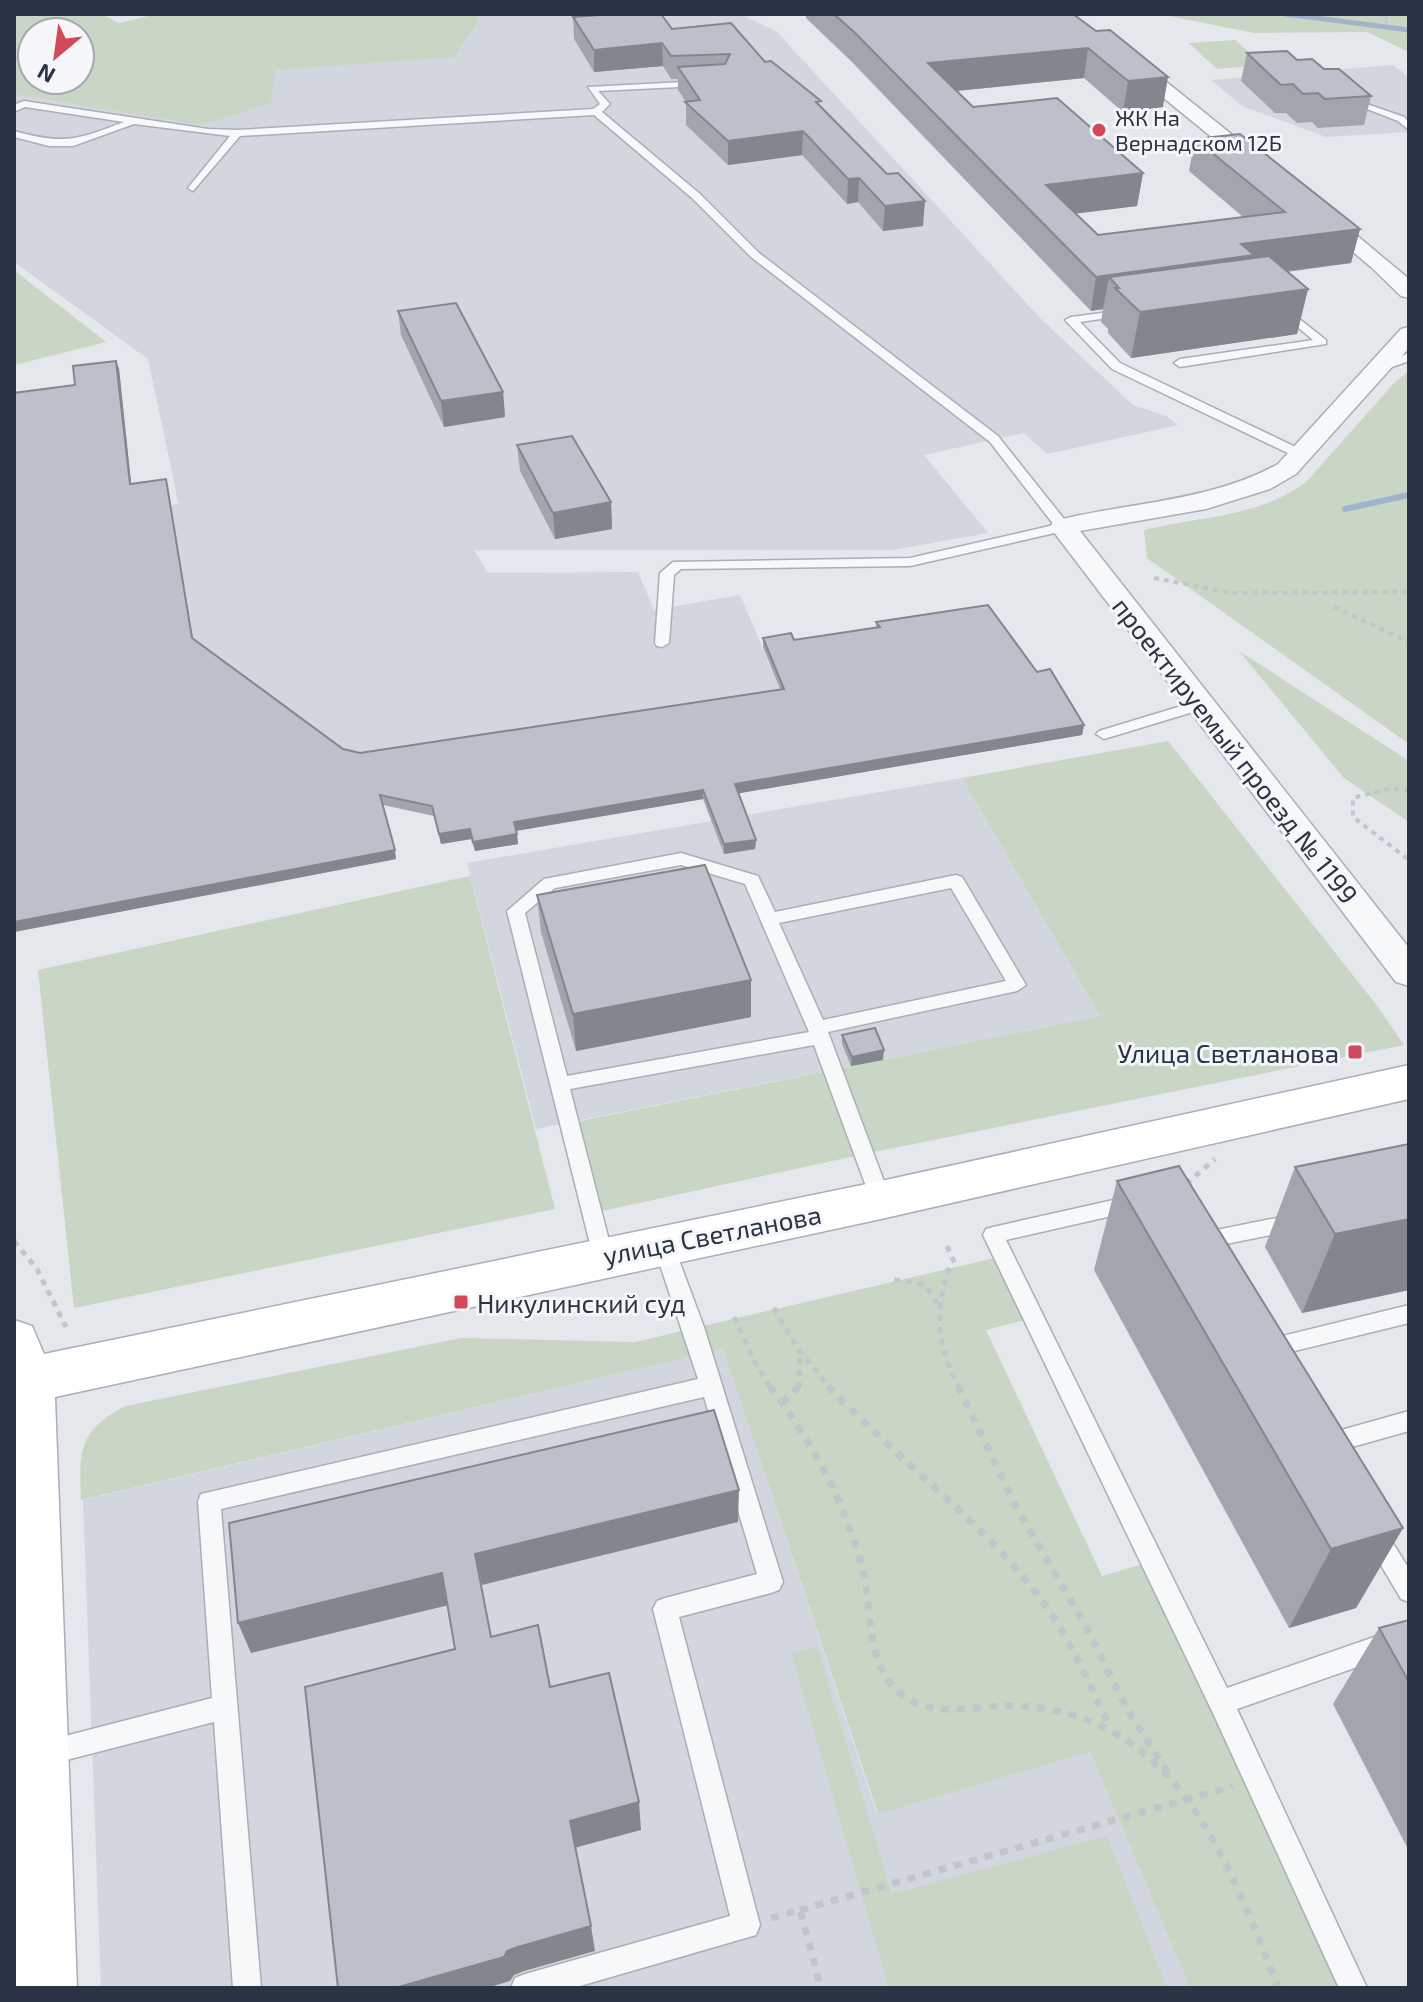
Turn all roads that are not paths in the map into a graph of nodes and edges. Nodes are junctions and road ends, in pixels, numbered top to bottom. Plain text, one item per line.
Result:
1 (1111, 47) edge
2 (710, 82) edge
3 (1336, 88) edge
4 (17, 105) edge
5 (596, 112) junction
6 (133, 122) junction
7 (1409, 127) edge
8 (237, 133) junction
9 (14, 134) edge
10 (1269, 174) edge
11 (193, 188) dead end
12 (1306, 203) edge
13 (1409, 291) edge
14 (1277, 303) edge
15 (1131, 312) edge
16 (1409, 334) edge
17 (1409, 357) edge
18 (1180, 363) dead end
19 (1378, 368) junction
20 (1300, 454) junction
21 (1063, 527) junction
22 (662, 643) dead end
23 (1201, 705) junction
24 (1104, 734) dead end
25 (770, 919) junction
26 (1409, 973) edge
27 (819, 1033) junction
28 (1409, 1082) edge
29 (560, 1084) junction
30 (1174, 1194) edge
31 (881, 1200) junction
32 (1320, 1217) edge
33 (1201, 1241) edge
34 (663, 1244) junction
35 (603, 1256) junction
36 (1409, 1314) edge
37 (1264, 1350) edge
38 (19, 1368) edge
39 (711, 1386) junction
40 (1409, 1421) edge
41 (1321, 1446) edge
42 (1361, 1512) edge
43 (1409, 1591) edge
44 (1409, 1637) edge
45 (1221, 1702) junction
46 (225, 1707) junction
47 (39, 1754) junction
48 (43, 1988) edge
49 (247, 1988) edge
50 (525, 1988) edge
51 (1353, 1988) edge

1 - 10 street
2 - 5 lane
3 - 7 lane
4 - 6 lane
5 - 8 lane
5 - 21 lane
6 - 8 lane
6 - 9 lane
8 - 11 lane
12 - 13 street
14 - 18 lane
15 - 20 lane
16 - 19 street
17 - 19 lane
19 - 20 street
20 - 21 street
21 - 22 lane
21 - 23 street, проектируемый проезд № 1199
23 - 24 lane
23 - 26 street, проектируемый проезд № 1199
25 - 27 lane
25 - 27 lane
25 - 29 lane
27 - 29 lane
27 - 31 lane
28 - 31 street, улица Светланова
29 - 35 lane
30 - 45 lane
31 - 34 street, улица Светланова
32 - 33 lane
34 - 35 street, улица Светланова
34 - 39 lane
35 - 38 street, улица Светланова
36 - 37 lane
38 - 47 street
39 - 46 lane
39 - 50 lane
40 - 41 lane
42 - 43 lane
44 - 45 lane
45 - 51 lane
46 - 47 lane
46 - 49 lane
47 - 48 street

